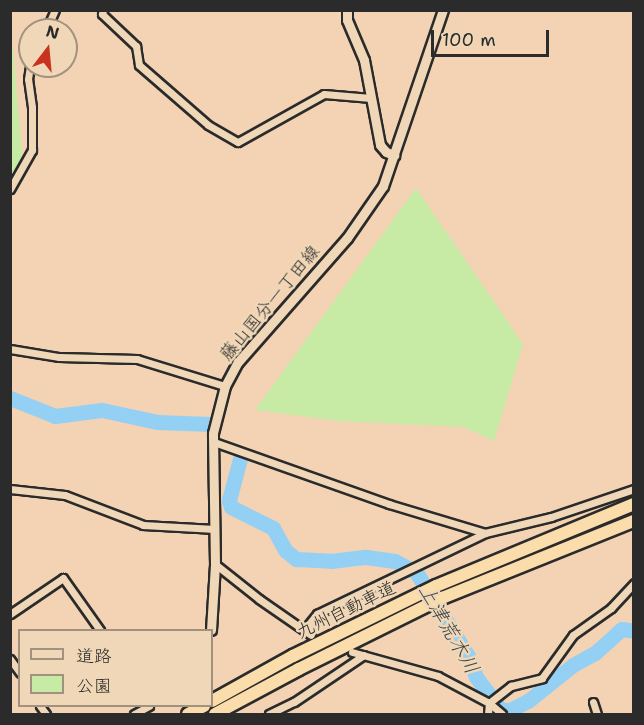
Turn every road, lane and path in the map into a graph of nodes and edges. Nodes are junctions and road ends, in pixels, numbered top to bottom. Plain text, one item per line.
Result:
1 (347, 10) edge
2 (443, 10) edge
3 (100, 12) edge
4 (28, 78) edge
5 (372, 98) junction
6 (394, 155) junction
7 (10, 189) edge
8 (10, 349) edge
9 (225, 386) junction
10 (213, 442) junction
11 (10, 489) edge
12 (633, 489) edge
13 (633, 504) edge
14 (633, 521) edge
15 (215, 529) junction
16 (484, 533) junction
17 (216, 564) junction
18 (633, 583) edge
19 (10, 614) edge
20 (99, 629) edge
21 (211, 629) edge
22 (304, 630) junction
23 (311, 635) dead end
24 (352, 652) dead end
25 (364, 655) junction
26 (213, 700) edge
27 (592, 702) dead end
28 (489, 703) junction
29 (215, 714) edge
30 (269, 714) edge
31 (488, 714) edge
32 (502, 714) edge
33 (597, 714) edge

1 - 5 main road
2 - 6 main road, 藤山国分一丁田線
3 - 5 street
4 - 7 street
5 - 6 main road
6 - 9 main road, 藤山国分一丁田線
8 - 9 street
9 - 10 main road, 藤山国分一丁田線
10 - 15 main road, 藤山国分一丁田線
10 - 16 street
11 - 15 street
12 - 16 street
13 - 26 highway, 九州自動車道
14 - 29 highway, 九州自動車道
15 - 17 main road, 藤山国分一丁田線
16 - 22 street
17 - 21 main road, 藤山国分一丁田線
17 - 22 street
18 - 28 street
19 - 20 street
22 - 23 street
24 - 25 street
25 - 28 street
25 - 30 street
27 - 33 street
28 - 31 street
28 - 32 street

